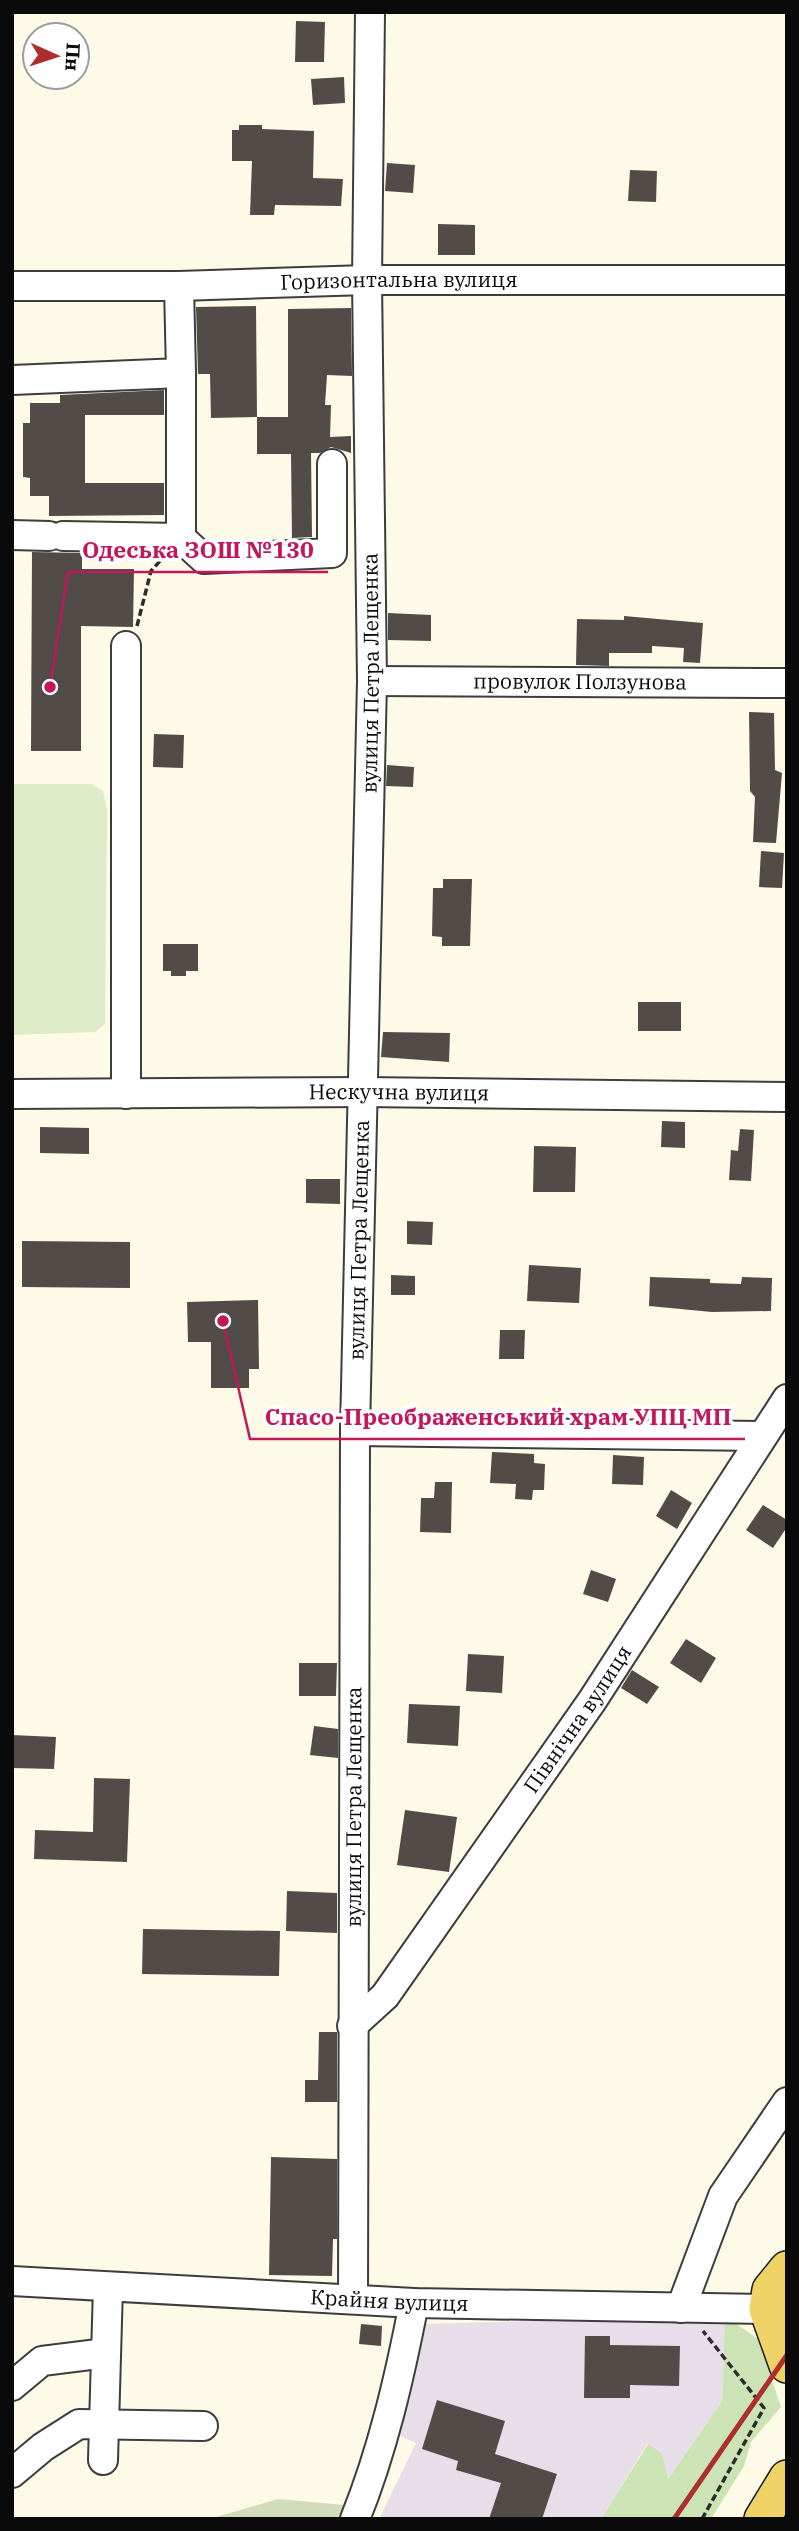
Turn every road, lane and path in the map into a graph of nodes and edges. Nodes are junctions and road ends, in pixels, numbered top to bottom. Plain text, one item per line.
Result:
1 (370, 12) edge
2 (367, 280) junction
3 (787, 280) edge
4 (12, 286) edge
5 (179, 286) junction
6 (181, 373) junction
7 (12, 380) edge
8 (332, 464) dead end
9 (12, 535) edge
10 (181, 538) junction
11 (126, 646) joint
12 (372, 681) junction
13 (787, 683) edge
14 (364, 1093) junction
15 (12, 1094) edge
16 (127, 1094) junction
17 (787, 1097) edge
18 (787, 1399) edge
19 (355, 1431) junction
20 (761, 1436) junction
21 (352, 2026) junction
22 (787, 2102) edge
23 (787, 2269) edge
24 (12, 2281) edge
25 (108, 2287) junction
26 (353, 2299) junction
27 (414, 2303) junction
28 (683, 2308) junction
29 (767, 2309) junction
30 (106, 2353) junction
31 (787, 2365) edge
32 (12, 2386) edge
33 (104, 2425) junction
34 (203, 2426) dead end
35 (103, 2459) dead end
36 (12, 2473) edge
37 (786, 2483) edge
38 (355, 2519) edge
39 (702, 2519) edge
40 (762, 2519) edge

1 - 2 street, вулиця Петра Лещенка
2 - 3 street, Горизонтальна вулиця
2 - 5 street, Горизонтальна вулиця
2 - 12 street, вулиця Петра Лещенка
4 - 5 street, Горизонтальна вулиця
5 - 6 street
6 - 7 street
6 - 10 street
8 - 10 street
9 - 10 street
10 - 11 path
11 - 16 street
12 - 13 street, провулок Ползунова
12 - 14 street, вулиця Петра Лещенка
14 - 16 street, Нескучна вулиця
14 - 17 street, Нескучна вулиця
14 - 19 street, вулиця Петра Лещенка
15 - 16 street, Нескучна вулиця
18 - 20 street, Північна вулиця
19 - 20 street
19 - 21 street, вулиця Петра Лещенка
20 - 21 street, Північна вулиця
21 - 26 street, вулиця Петра Лещенка
22 - 28 street
23 - 29 main road
24 - 25 street, Крайня вулиця
25 - 26 street, Крайня вулиця
25 - 30 street
26 - 27 street, Крайня вулиця
27 - 28 street, Крайня вулиця
27 - 38 street
28 - 29 street, Крайня вулиця
28 - 39 path
29 - 31 main road
30 - 32 street
30 - 33 street
33 - 34 street
33 - 35 street
33 - 36 street
37 - 40 main road

